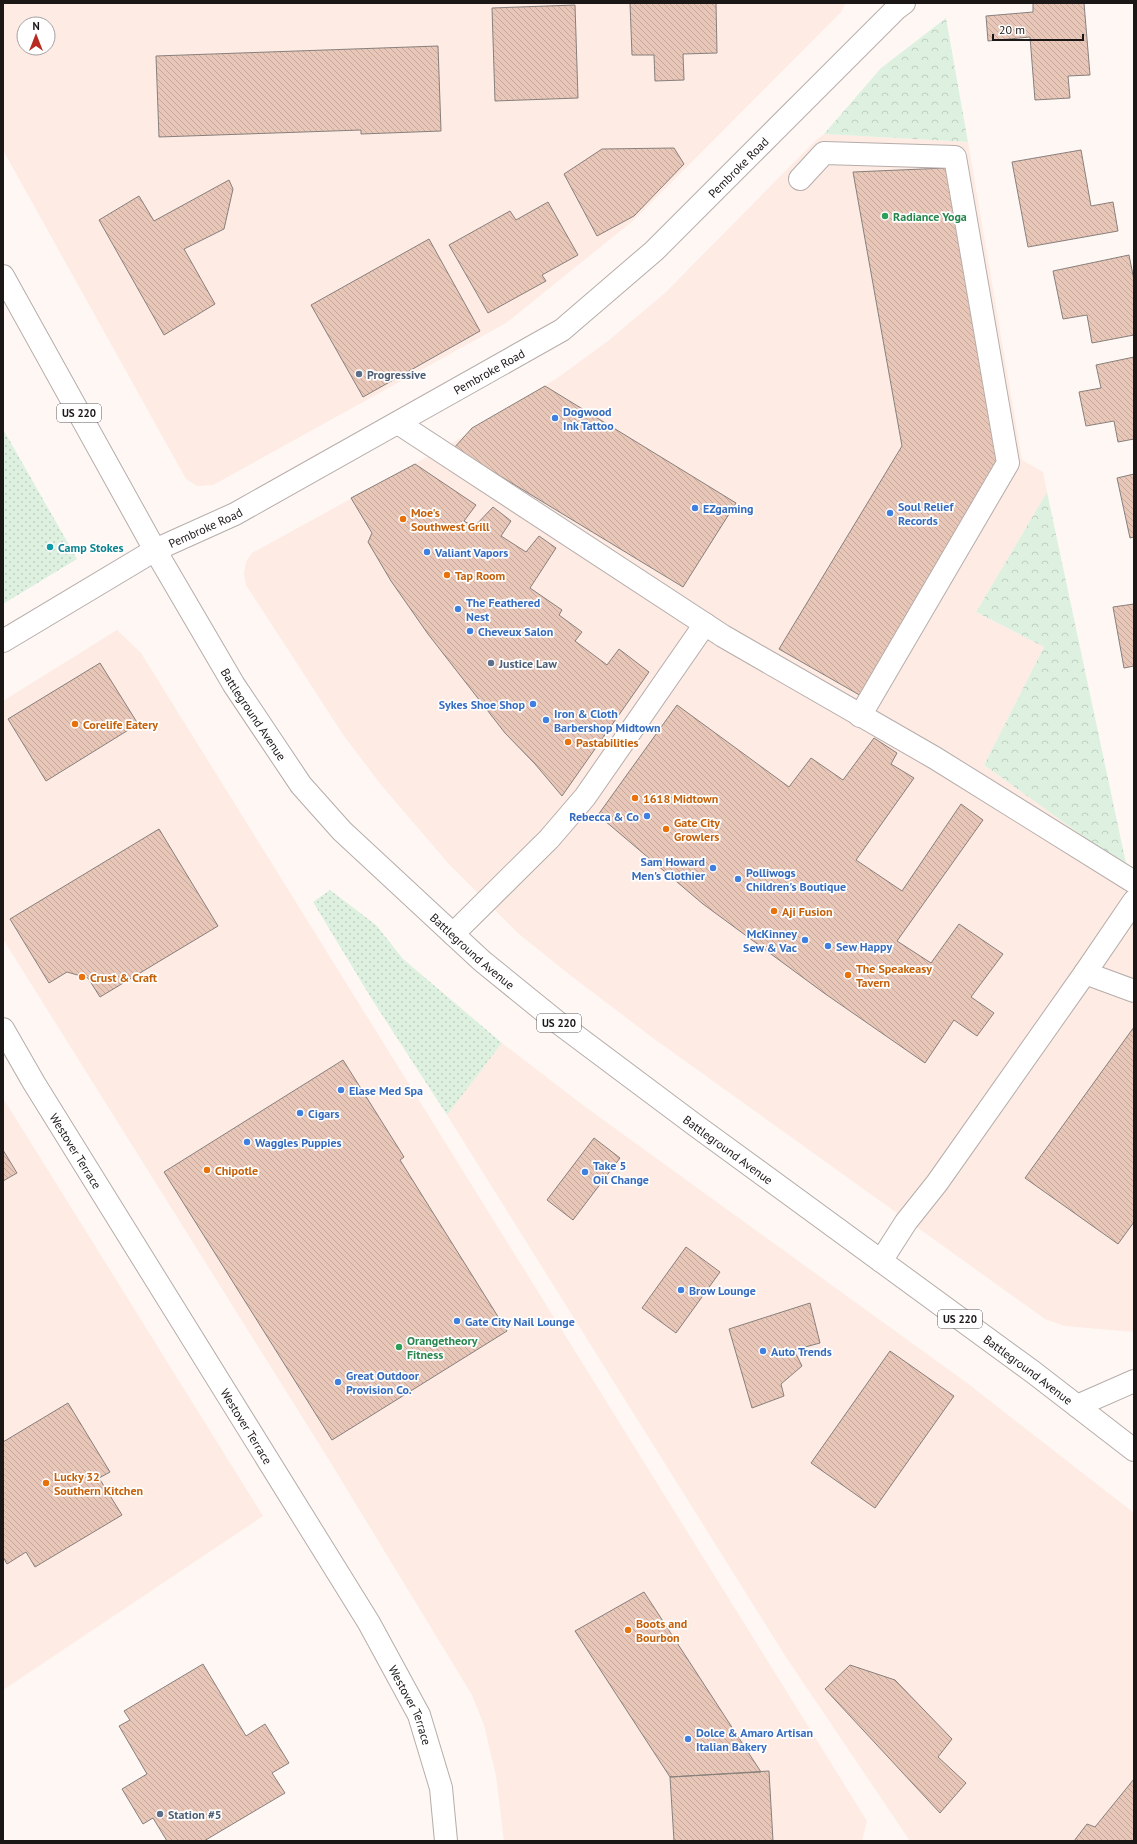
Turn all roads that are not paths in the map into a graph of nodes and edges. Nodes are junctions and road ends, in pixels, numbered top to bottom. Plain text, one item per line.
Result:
1 (897, 5) edge
2 (800, 179) dead end
3 (3, 276) edge
4 (398, 424) junction
5 (155, 550) junction
6 (706, 624) junction
7 (3, 642) edge
8 (860, 716) junction
9 (1134, 882) edge
10 (1134, 901) edge
11 (453, 934) junction
12 (1085, 973) junction
13 (1134, 991) edge
14 (3, 1029) edge
15 (881, 1261) junction
16 (1134, 1381) edge
17 (1077, 1406) junction
18 (1134, 1450) edge
19 (446, 1841) edge

1 - 4 main road, Pembroke Road
2 - 8 main road
3 - 5 main road, Battleground Avenue / US 220
4 - 5 main road, Pembroke Road
4 - 6 main road
5 - 7 main road, Pembroke Road
5 - 11 main road, Battleground Avenue / US 220
6 - 8 main road
6 - 11 main road
8 - 9 main road
10 - 12 main road
11 - 15 main road, Battleground Avenue / US 220
12 - 13 main road
12 - 15 main road
14 - 19 main road, Westover Terrace
15 - 17 main road, Battleground Avenue / US 220
16 - 17 main road
17 - 18 main road, Battleground Avenue / US 220

